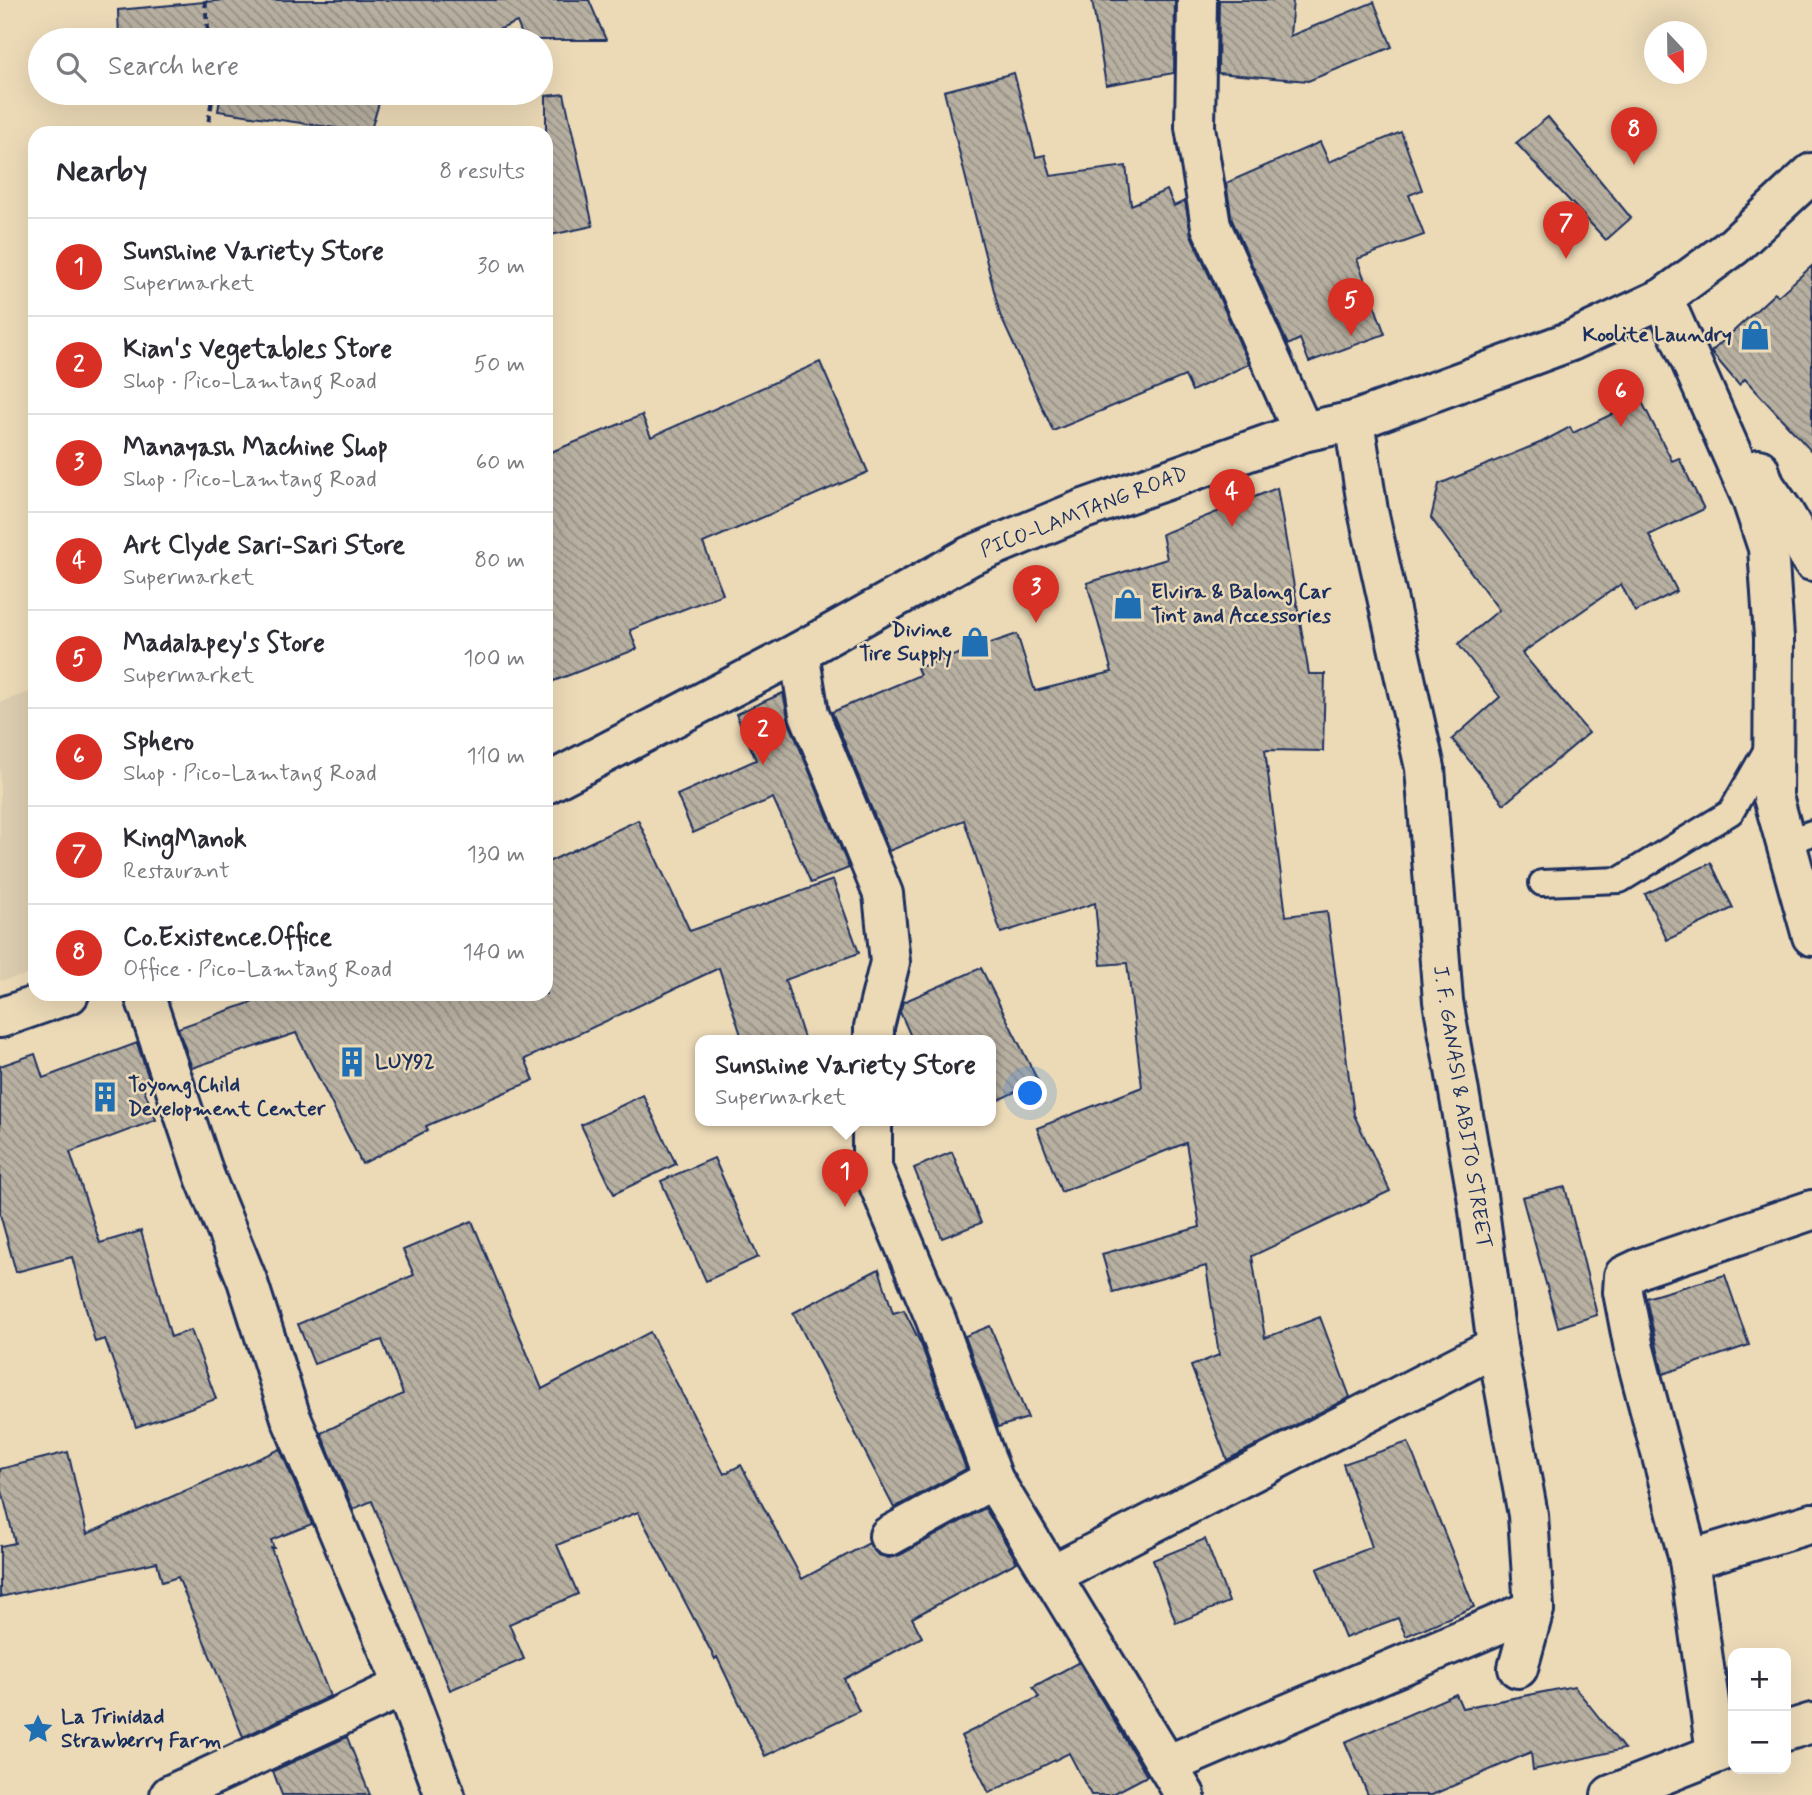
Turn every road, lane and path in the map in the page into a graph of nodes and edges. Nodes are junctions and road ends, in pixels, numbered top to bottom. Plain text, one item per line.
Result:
1 (205, 0) edge
2 (1197, 0) edge
3 (208, 28) edge
4 (211, 105) edge
5 (208, 126) edge
6 (1812, 173) edge
7 (1663, 298) junction
8 (1354, 421) junction
9 (1718, 421) junction
10 (1303, 432) junction
11 (1812, 561) edge
12 (799, 652) junction
13 (1774, 738) junction
14 (553, 780) edge
15 (1799, 838) edge
16 (1542, 883) dead end
17 (1812, 936) edge
18 (49, 1001) edge
19 (146, 1001) edge
20 (0, 1018) edge
21 (874, 1035) edge
22 (873, 1126) edge
23 (1812, 1210) edge
24 (1497, 1346) junction
25 (993, 1479) junction
26 (1812, 1523) edge
27 (889, 1536) dead end
28 (1689, 1560) junction
29 (1053, 1574) junction
30 (1534, 1609) junction
31 (1518, 1668) dead end
32 (404, 1686) junction
33 (1812, 1723) edge
34 (1791, 1729) edge
35 (1725, 1749) edge
36 (1176, 1780) edge
37 (170, 1795) edge
38 (445, 1795) edge
39 (1611, 1795) edge

1 - 3 path
2 - 10 street
4 - 5 path
6 - 7 street, PICO-LAMTANG ROAD
7 - 8 street, PICO-LAMTANG ROAD
7 - 9 street
8 - 10 street, PICO-LAMTANG ROAD
8 - 24 street, J. F. GANASI & ABITO STREET
9 - 11 street
9 - 13 street
10 - 12 street, PICO-LAMTANG ROAD
12 - 14 street, PICO-LAMTANG ROAD
12 - 21 street
13 - 15 street
13 - 16 lane
15 - 17 street
18 - 20 street
19 - 32 street
22 - 25 street
23 - 28 street
24 - 29 street
24 - 30 street, J. F. GANASI & ABITO STREET
25 - 27 street
25 - 29 street
26 - 28 street
28 - 35 street
29 - 36 street
30 - 31 street, J. F. GANASI & ABITO STREET
30 - 36 street
32 - 37 street
32 - 38 street
33 - 34 street
35 - 39 street

